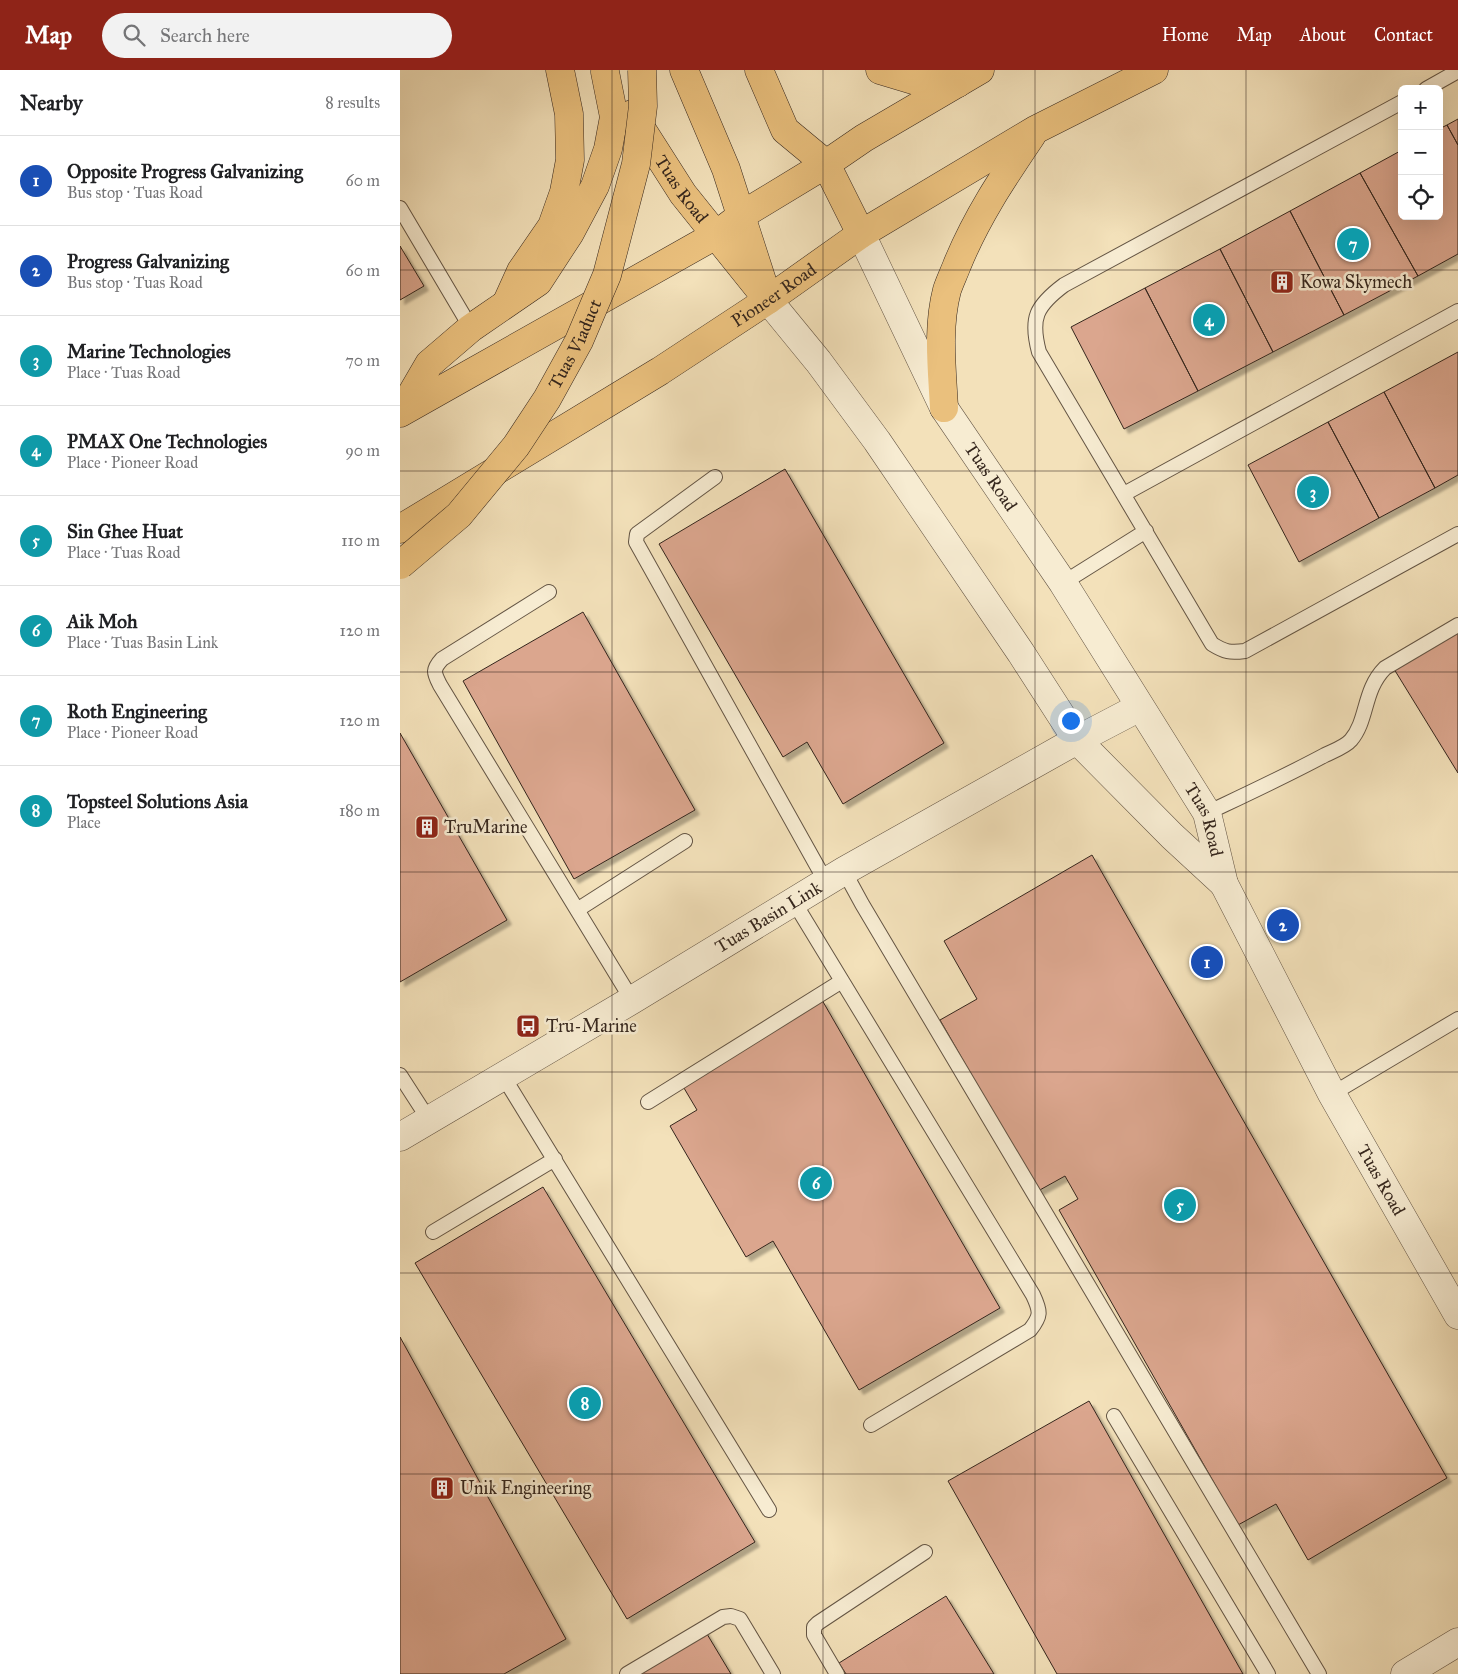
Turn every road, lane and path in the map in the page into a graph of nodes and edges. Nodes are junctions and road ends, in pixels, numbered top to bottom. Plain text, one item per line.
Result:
1 (560, 70) edge
2 (642, 70) edge
3 (684, 70) edge
4 (759, 70) edge
5 (880, 70) edge
6 (1154, 70) edge
7 (605, 71) edge
8 (1458, 72) edge
9 (969, 76) edge
10 (1434, 85) edge
11 (1398, 104) edge
12 (1036, 130) junction
13 (826, 164) junction
14 (400, 208) edge
15 (742, 215) junction
16 (861, 234) junction
17 (716, 236) junction
18 (768, 300) junction
19 (506, 304) junction
20 (1458, 311) edge
21 (471, 328) junction
22 (944, 408) junction
23 (401, 412) edge
24 (715, 477) dead end
25 (1124, 494) junction
26 (400, 529) edge
27 (1146, 531) junction
28 (1458, 534) edge
29 (400, 565) edge
30 (1064, 584) junction
31 (549, 592) dead end
32 (1458, 625) edge
33 (1140, 707) junction
34 (1077, 740) junction
35 (1208, 813) junction
36 (685, 840) dead end
37 (835, 877) junction
38 (1224, 884) junction
39 (794, 902) junction
40 (577, 910) junction
41 (842, 981) junction
42 (632, 1000) junction
43 (1458, 1019) edge
44 (400, 1075) edge
45 (503, 1076) junction
46 (1332, 1094) junction
47 (648, 1102) dead end
48 (429, 1120) junction
49 (400, 1137) edge
50 (555, 1159) junction
51 (434, 1232) dead end
52 (1458, 1315) edge
53 (1114, 1416) dead end
54 (871, 1425) dead end
55 (769, 1510) dead end
56 (926, 1552) dead end
57 (1458, 1642) edge
58 (628, 1674) edge
59 (773, 1674) edge
60 (837, 1674) edge
61 (1268, 1674) edge
62 (1319, 1674) edge
63 (1405, 1674) edge

1 - 19 main road
2 - 29 main road, Tuas Viaduct, bridge
3 - 15 main road, Tuas Road
4 - 13 main road, Tuas Road
5 - 9 main road
6 - 12 main road, Pioneer Road
7 - 17 main road, Tuas Road
7 - 19 main road
8 - 10 lane
9 - 13 main road
11 - 25 lane
12 - 16 main road, Pioneer Road
12 - 22 main road
13 - 15 main road
13 - 16 main road, Tuas Road
14 - 21 lane
15 - 17 main road
15 - 18 main road, Tuas Road
16 - 18 main road, Pioneer Road
16 - 22 street, Tuas Road
17 - 18 main road, Tuas Road
17 - 23 main road
18 - 26 main road, Pioneer Road
18 - 34 street, Tuas Road
19 - 21 main road
20 - 25 lane
21 - 23 main road
22 - 30 street, Tuas Road
24 - 37 lane
25 - 27 lane
27 - 28 lane
27 - 30 lane
30 - 33 street, Tuas Road
31 - 40 lane
32 - 35 lane
33 - 34 street, Tuas Basin Link
33 - 35 street, Tuas Road
34 - 37 street, Tuas Basin Link
34 - 38 street, Tuas Road
35 - 38 street, Tuas Road
36 - 40 lane
37 - 39 street, Tuas Basin Link
37 - 62 lane
38 - 46 street, Tuas Road
39 - 41 lane
39 - 42 street, Tuas Basin Link
40 - 42 lane
41 - 47 lane
41 - 54 lane
42 - 45 street, Tuas Basin Link
43 - 46 lane
44 - 48 lane
45 - 48 street, Tuas Basin Link
45 - 50 lane
46 - 52 street, Tuas Road
48 - 49 street, Tuas Basin Link
50 - 51 lane
50 - 55 lane
53 - 61 lane
56 - 60 lane
57 - 63 street
58 - 59 lane

